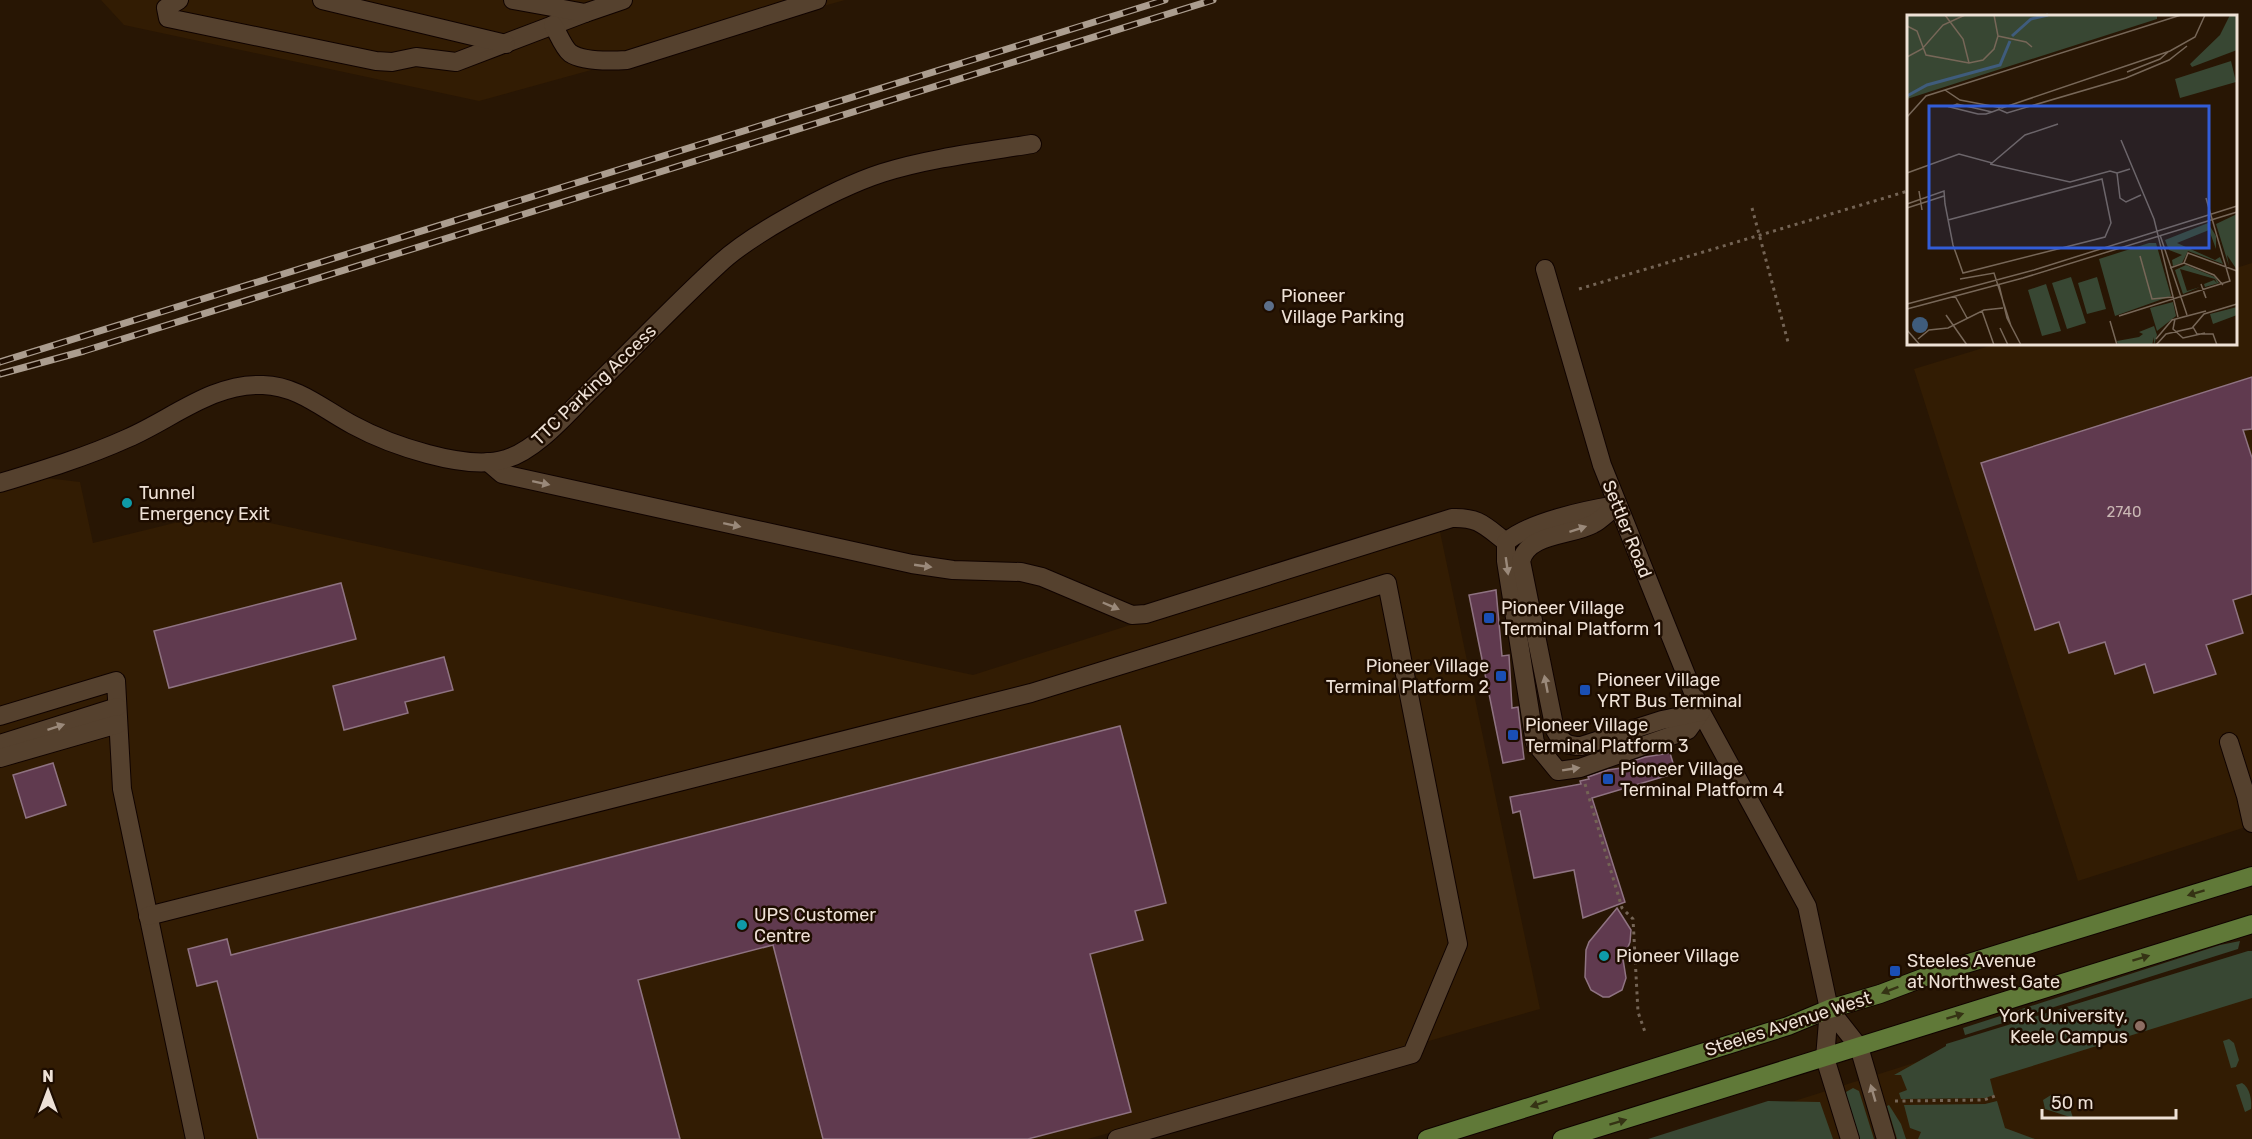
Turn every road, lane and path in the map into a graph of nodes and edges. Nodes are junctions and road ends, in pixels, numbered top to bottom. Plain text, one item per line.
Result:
1 (179, 0) edge
2 (322, 0) edge
3 (513, 0) edge
4 (623, 0) edge
5 (817, 0) edge
6 (585, 13) junction
7 (553, 25) junction
8 (506, 44) junction
9 (1032, 144) dead end
10 (1907, 191) edge
11 (1752, 208) dead end
12 (1759, 237) junction
13 (1545, 269) dead end
14 (1579, 289) dead end
15 (1788, 342) dead end
16 (488, 462) junction
17 (0, 483) edge
18 (1617, 505) junction
19 (1506, 542) junction
20 (117, 701) junction
21 (1701, 712) junction
22 (0, 716) edge
23 (0, 729) edge
24 (2229, 742) dead end
25 (0, 744) edge
26 (0, 758) edge
27 (1580, 768) junction
28 (2252, 823) edge
29 (2252, 876) edge
30 (148, 916) junction
31 (2252, 924) edge
32 (1829, 1009) junction
33 (1645, 1032) dead end
34 (1859, 1047) junction
35 (1825, 1058) junction
36 (1995, 1096) dead end
37 (1895, 1101) dead end
38 (195, 1139) edge
39 (1117, 1139) edge
40 (1427, 1139) edge
41 (1562, 1139) edge
42 (1850, 1139) edge
43 (1886, 1139) edge

1 - 8 street
2 - 8 street
3 - 6 street
4 - 6 street
5 - 7 street
6 - 7 street
7 - 8 street
9 - 16 street, TTC Parking Access
10 - 12 path
11 - 12 path
12 - 14 path
12 - 15 path
13 - 18 street, Settler Road
16 - 17 street, TTC Parking Access
16 -> 19 street
18 - 19 street
18 - 21 street, Settler Road
21 -> 18 street
19 -> 27 street
20 - 22 street
20 - 23 street
25 -> 20 street
20 - 26 street
20 - 30 street
21 - 27 street
21 - 32 street, Settler Road
24 - 28 street
27 - 33 path
29 -> 32 main road, Steeles Avenue West
30 - 38 street
30 - 39 street
34 -> 31 main road
32 - 34 street
32 - 35 street
32 -> 40 main road, Steeles Avenue West
34 - 35 main road
43 -> 34 street
41 -> 35 main road
35 - 42 street
36 - 37 path

